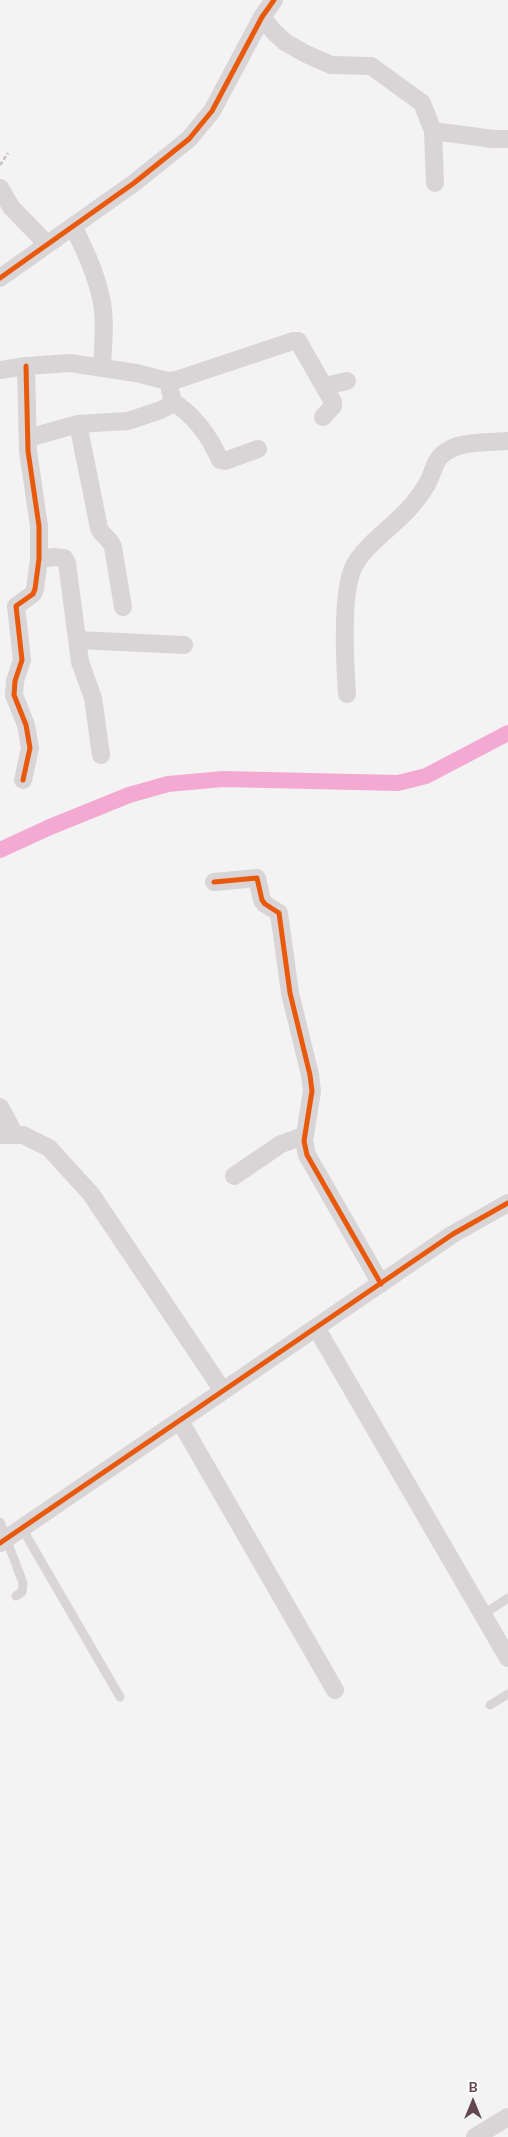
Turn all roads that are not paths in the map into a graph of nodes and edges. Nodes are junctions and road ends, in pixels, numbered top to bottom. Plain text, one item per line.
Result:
1 (274, 0) edge
2 (262, 17) junction
3 (433, 131) junction
4 (508, 139) edge
5 (435, 183) dead end
6 (0, 188) edge
7 (73, 226) junction
8 (47, 244) junction
9 (0, 278) edge
10 (26, 366) junction
11 (102, 367) junction
12 (0, 370) edge
13 (168, 381) junction
14 (347, 381) dead end
15 (325, 386) junction
16 (172, 401) junction
17 (323, 417) dead end
18 (78, 424) junction
19 (28, 438) junction
20 (508, 440) edge
21 (258, 449) dead end
22 (39, 559) junction
23 (123, 608) dead end
24 (78, 640) junction
25 (184, 645) dead end
26 (346, 694) dead end
27 (101, 755) dead end
28 (24, 780) dead end
29 (214, 882) dead end
30 (0, 1107) edge
31 (7, 1135) edge
32 (304, 1136) junction
33 (234, 1176) dead end
34 (508, 1203) edge
35 (381, 1284) junction
36 (317, 1329) junction
37 (223, 1391) junction
38 (180, 1421) junction
39 (0, 1522) edge
40 (22, 1530) junction
41 (3, 1541) edge
42 (16, 1596) dead end
43 (508, 1598) edge
44 (482, 1614) junction
45 (508, 1658) edge
46 (335, 1690) dead end
47 (508, 1694) edge
48 (120, 1697) dead end
49 (490, 1705) dead end
50 (508, 2118) edge
51 (475, 2137) edge

1 - 2 street
2 - 3 street
2 - 7 street
3 - 4 street
3 - 5 street
6 - 8 street
7 - 8 street
7 - 11 street
8 - 9 street
10 - 11 street
10 - 12 street
10 - 19 street
11 - 13 street
13 - 15 street
13 - 16 street
14 - 15 street
15 - 17 street
16 - 18 street
16 - 21 street
18 - 19 street
18 - 23 street
19 - 22 street
20 - 26 street
22 - 24 street
22 - 28 street
24 - 25 street
24 - 27 street
29 - 32 street
30 - 31 street
31 - 37 street
32 - 33 street
32 - 35 street
34 - 35 street
35 - 36 street
36 - 37 street
36 - 44 street
37 - 38 street
38 - 40 street
38 - 46 street
39 - 41 lane
40 - 41 street
40 - 48 lane
41 - 42 lane
43 - 44 lane
44 - 45 street
47 - 49 lane
50 - 51 street

